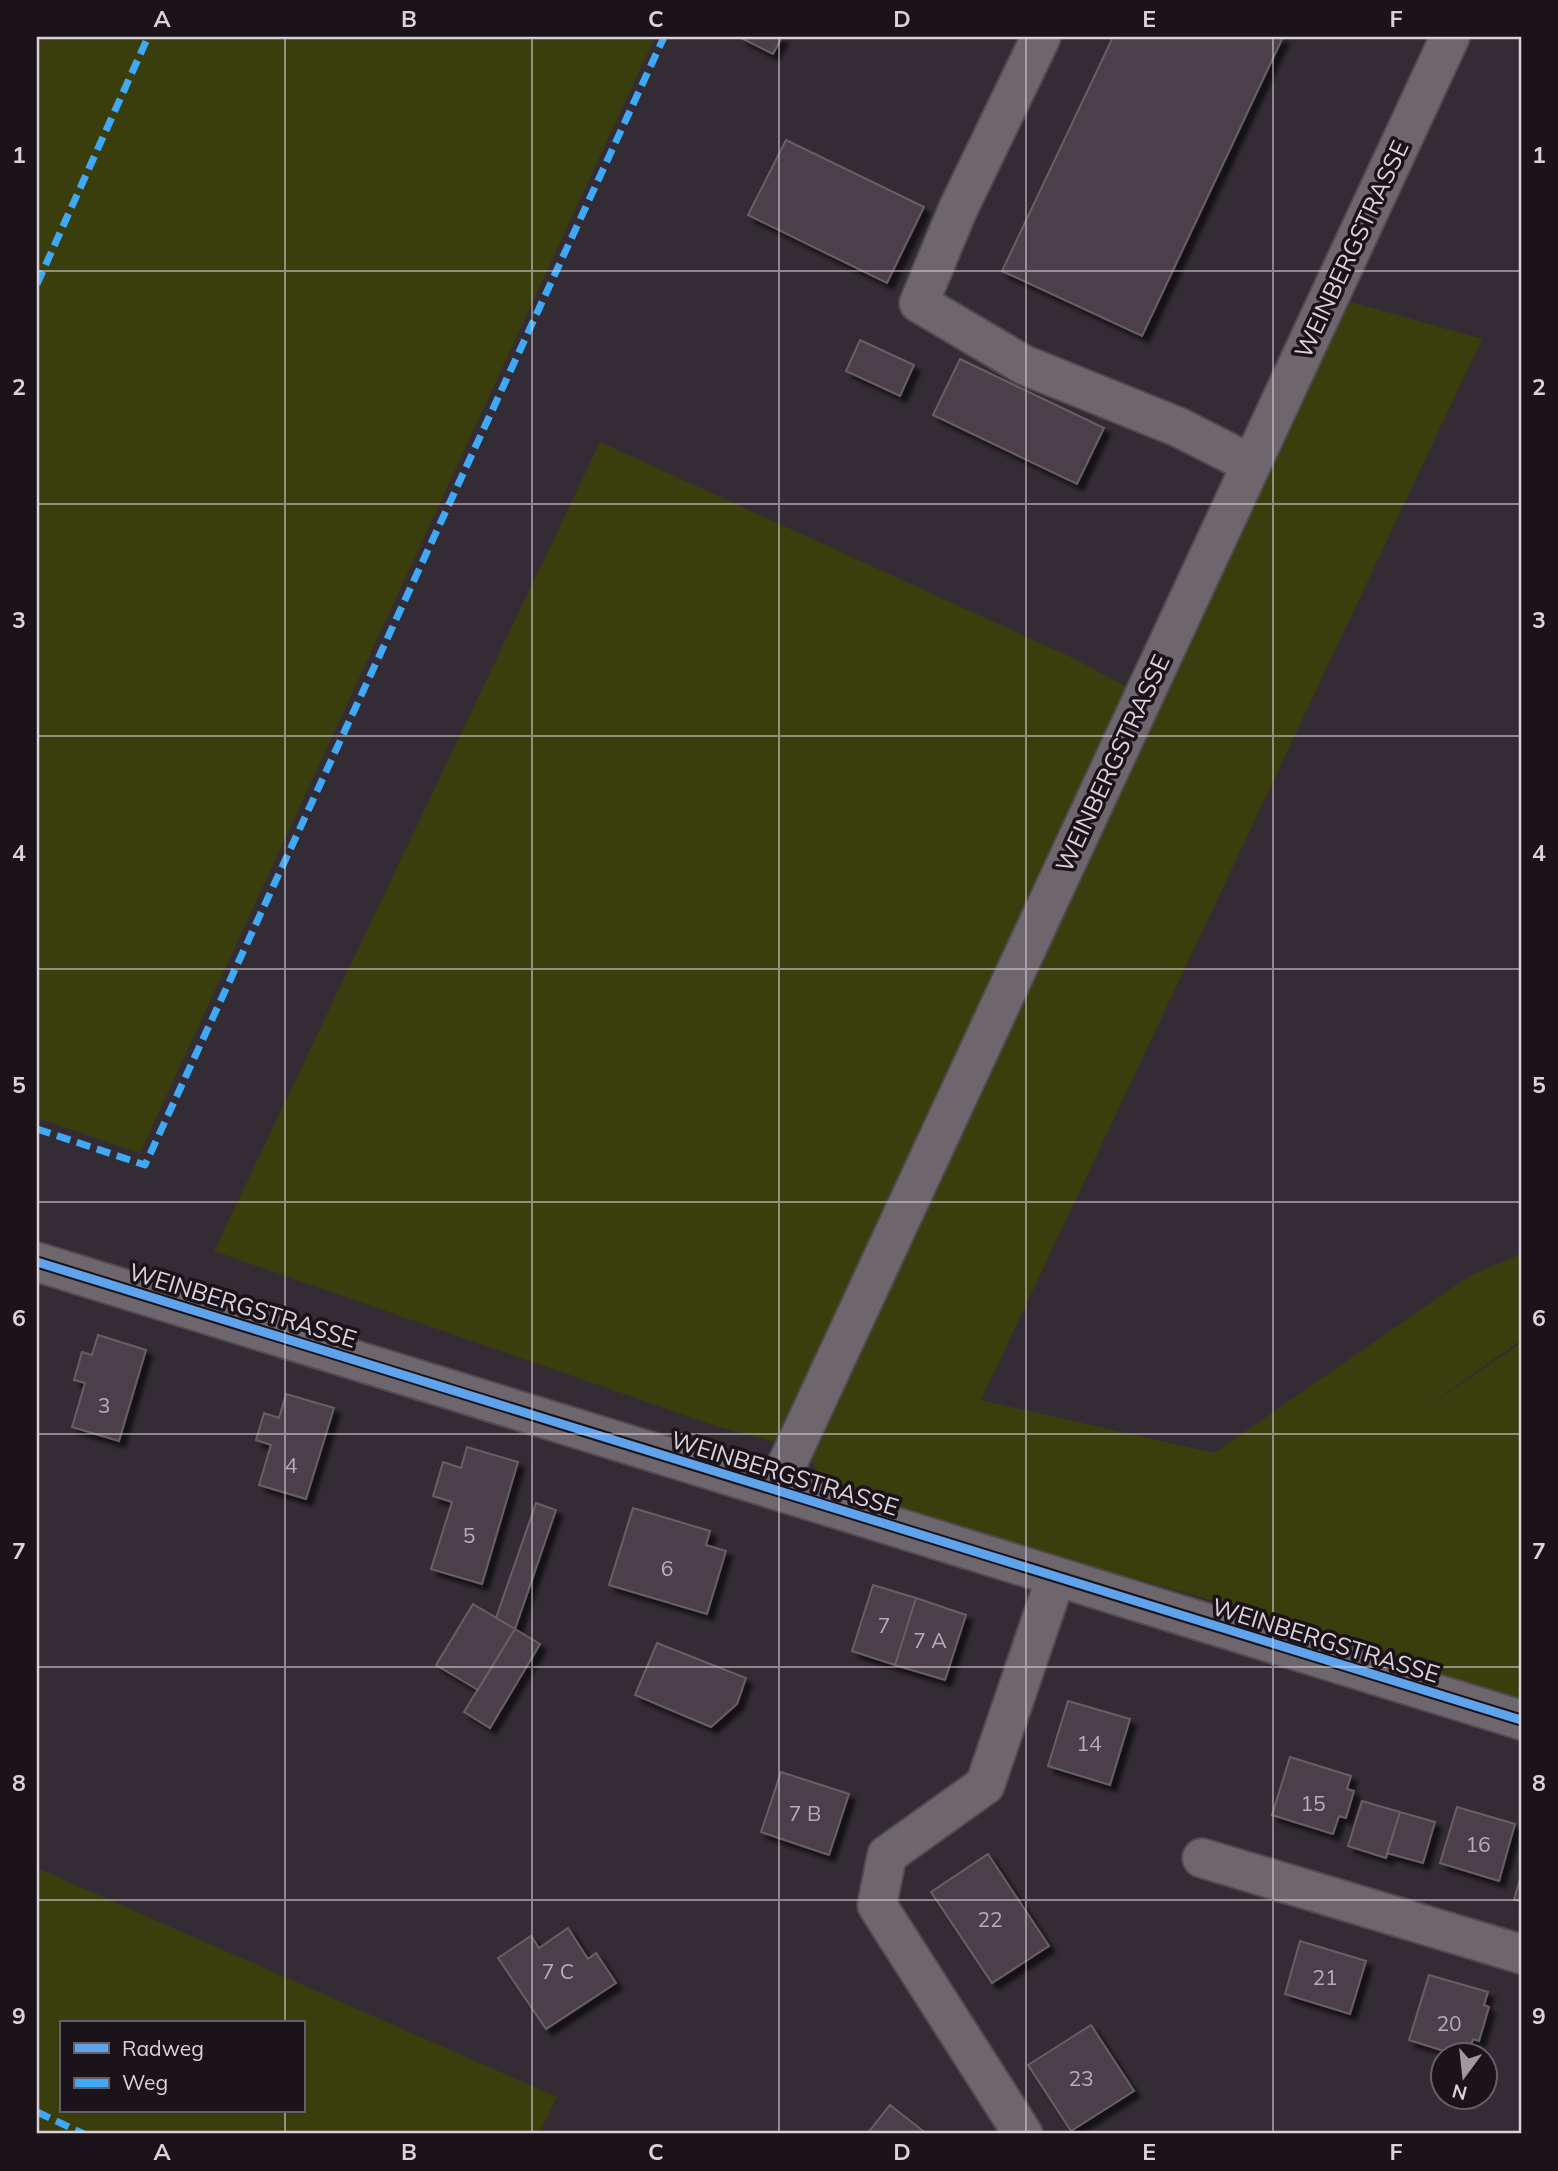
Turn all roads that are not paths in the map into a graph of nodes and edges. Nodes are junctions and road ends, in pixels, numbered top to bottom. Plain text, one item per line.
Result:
1 (1041, 37) edge
2 (1450, 37) edge
3 (1251, 464) junction
4 (37, 1262) edge
5 (775, 1490) junction
6 (1056, 1577) junction
7 (1521, 1720) edge
8 (1202, 1857) dead end
9 (1521, 1954) edge
10 (1023, 2134) edge

1 - 3 street
2 - 3 street, WEINBERGSTRASSE
3 - 5 street, WEINBERGSTRASSE
4 - 5 street, WEINBERGSTRASSE
5 - 6 street, WEINBERGSTRASSE
6 - 7 street, WEINBERGSTRASSE
6 - 10 street
8 - 9 street

